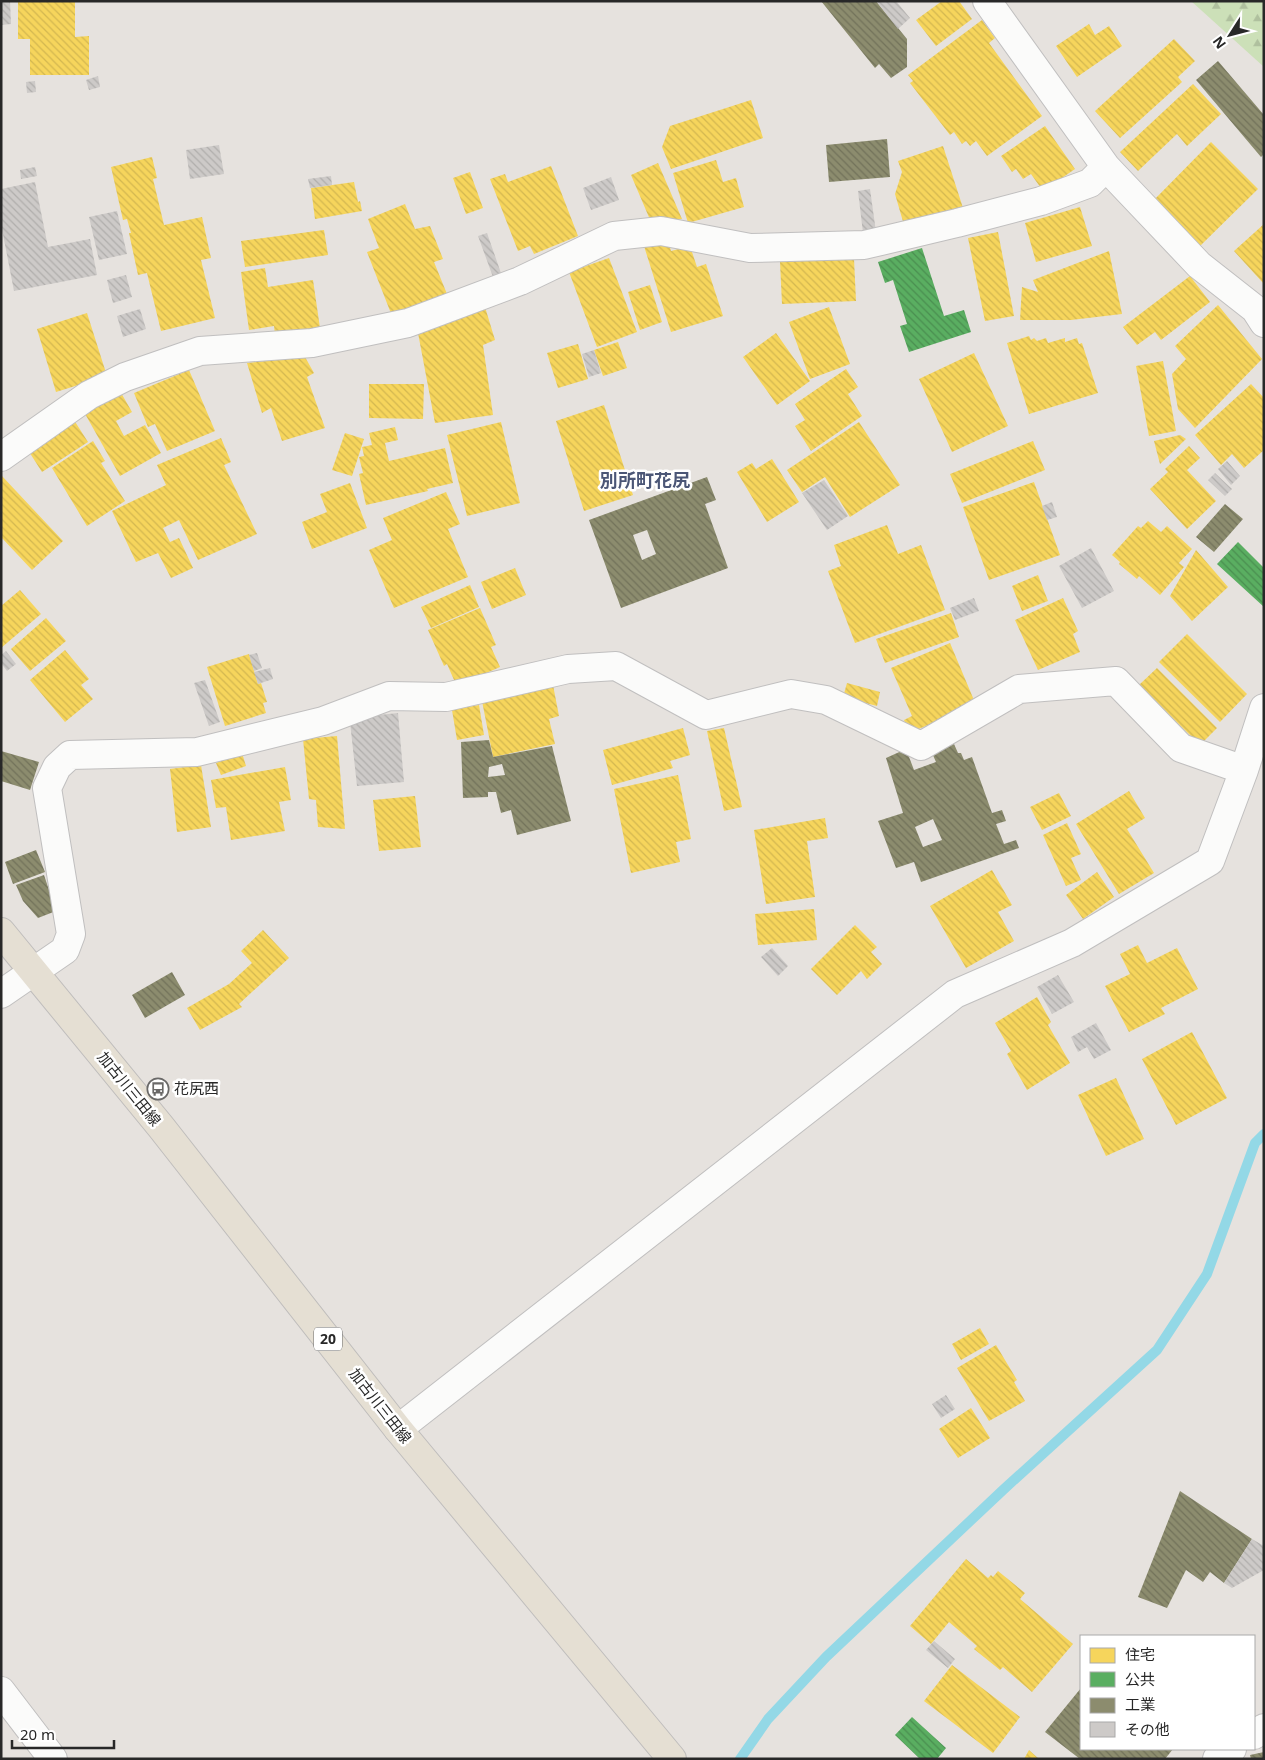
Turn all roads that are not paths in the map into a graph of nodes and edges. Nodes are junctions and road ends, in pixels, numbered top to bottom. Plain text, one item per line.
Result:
1 (987, 1) edge
2 (1106, 167) junction
3 (1264, 323) edge
4 (1, 457) edge
5 (1264, 708) edge
6 (1244, 770) junction
7 (1, 932) edge
8 (34, 971) junction
9 (1, 994) edge
10 (398, 1430) junction
11 (1, 1691) edge
12 (1230, 1750) edge
13 (665, 1751) edge
14 (52, 1759) edge
15 (1217, 1759) edge

1 - 2 street
2 - 3 street
2 - 4 street
5 - 6 street
6 - 8 street
6 - 10 street
7 - 8 main road, 加古川三田線 / 20
8 - 9 street
8 - 10 main road, 加古川三田線 / 20
10 - 13 main road, 加古川三田線 / 20
11 - 14 street
12 - 15 street

